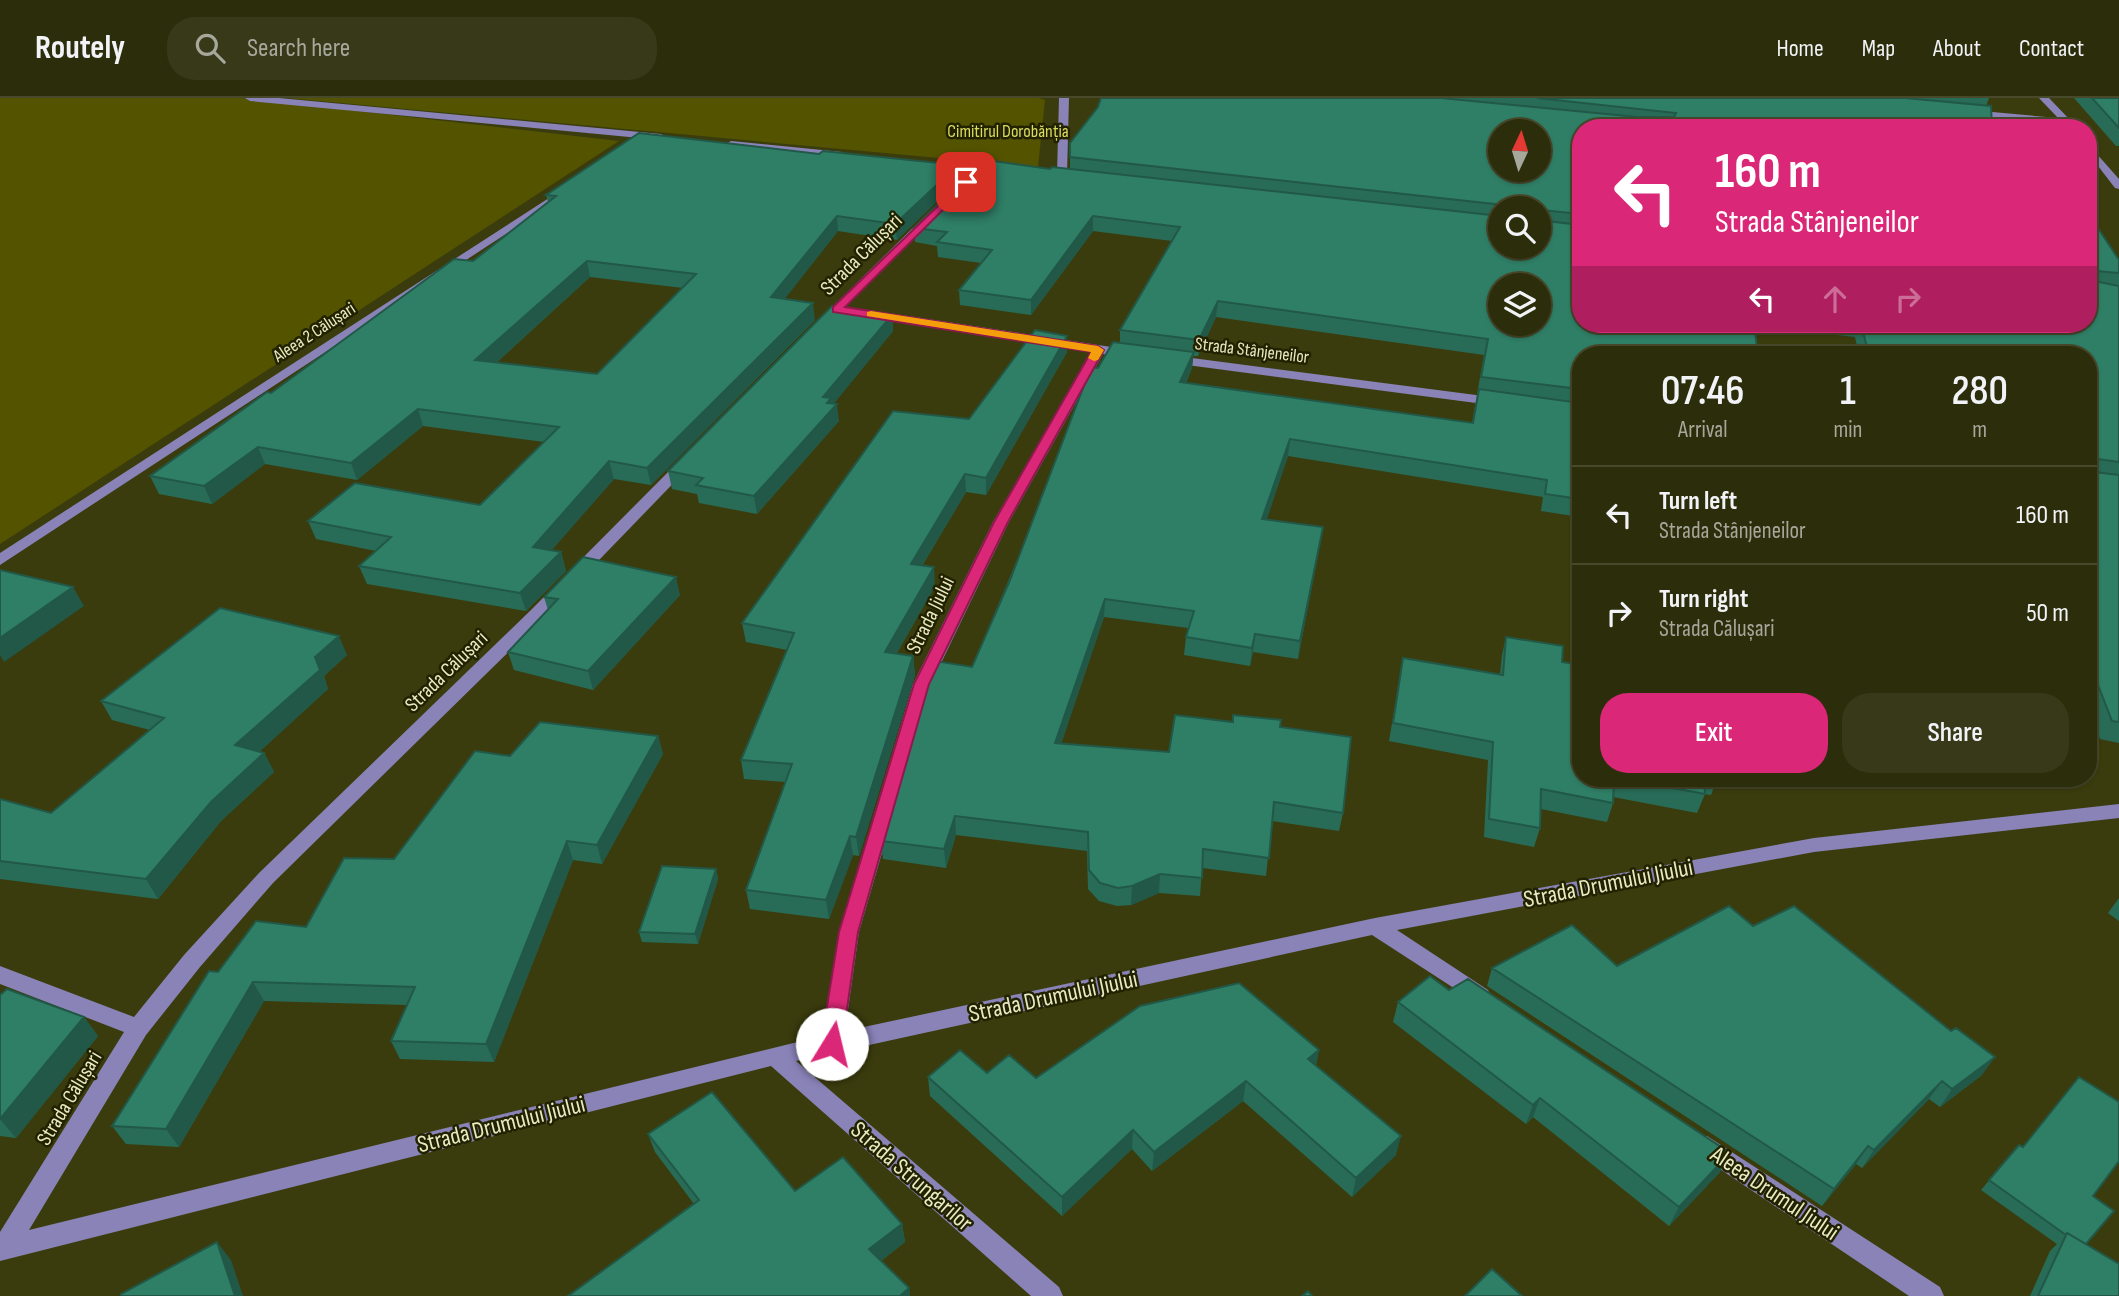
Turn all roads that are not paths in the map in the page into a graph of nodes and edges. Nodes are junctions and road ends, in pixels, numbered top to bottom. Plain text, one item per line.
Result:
1 (250, 98) edge
2 (1064, 98) edge
3 (2044, 98) edge
4 (1958, 111) edge
5 (2021, 119) edge
6 (2063, 119) edge
7 (647, 135) junction
8 (674, 138) edge
9 (715, 142) edge
10 (629, 148) edge
11 (851, 156) edge
12 (2097, 156) edge
13 (919, 163) edge
14 (1012, 171) edge
15 (2113, 172) edge
16 (1049, 174) edge
17 (1062, 175) junction
18 (1075, 176) edge
19 (575, 184) edge
20 (2119, 186) edge
21 (946, 201) edge
22 (836, 309) junction
23 (808, 339) edge
24 (1098, 350) junction
25 (1511, 403) edge
26 (701, 447) edge
27 (0, 560) edge
28 (2119, 811) edge
29 (1375, 926) junction
30 (0, 975) edge
31 (1503, 1011) edge
32 (138, 1028) junction
33 (832, 1044) junction
34 (775, 1056) junction
35 (1688, 1134) edge
36 (2, 1248) edge
37 (1049, 1296) edge
38 (1931, 1296) edge

1 - 7 street
2 - 17 street
3 - 6 street
4 - 5 street
7 - 8 street
7 - 10 street
9 - 11 street
12 - 15 street
13 - 14 street
15 - 20 street
16 - 17 street
17 - 18 street
19 - 27 street, Aleea 2 Călușari
21 - 22 street, Strada Călușari
22 - 23 street, Strada Călușari
22 - 24 street, Strada Stânjeneilor
24 - 25 street, Strada Stânjeneilor
24 - 33 street, Strada Jiului
26 - 32 street, Strada Călușari
28 - 29 street, Strada Drumului Jiului
29 - 31 street
29 - 33 street, Strada Drumului Jiului
30 - 32 street
32 - 36 street, Strada Călușari
33 - 34 street, Strada Drumului Jiului
34 - 36 street, Strada Drumului Jiului
34 - 37 street, Strada Strungarilor
35 - 38 street, Aleea Drumul Jiului

